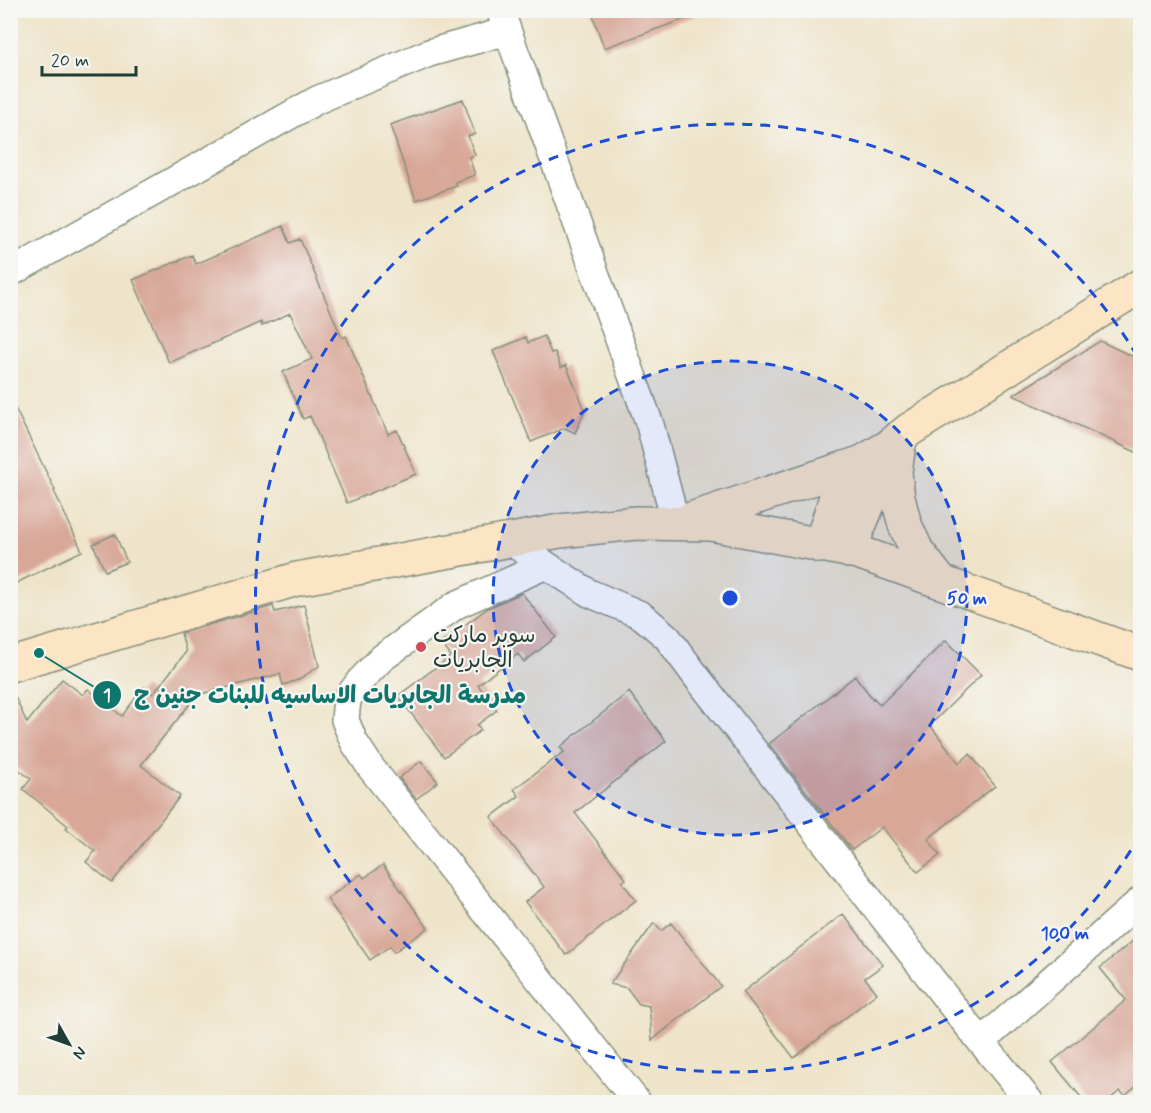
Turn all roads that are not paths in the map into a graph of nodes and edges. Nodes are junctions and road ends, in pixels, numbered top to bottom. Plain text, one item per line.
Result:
1 (503, 21) edge
2 (10, 273) edge
3 (1140, 286) edge
4 (884, 449) junction
5 (676, 524) junction
6 (508, 540) junction
7 (835, 548) junction
8 (546, 565) junction
9 (940, 582) junction
10 (1140, 654) edge
11 (10, 664) edge
12 (1140, 901) edge
13 (981, 1042) junction
14 (637, 1102) edge
15 (1030, 1102) edge

1 - 2 street
1 - 5 street
3 - 4 street
4 - 5 street
4 - 7 street
4 - 9 street
5 - 6 street
5 - 7 street
6 - 8 street
6 - 11 street
7 - 9 street
8 - 13 street
8 - 14 street
9 - 10 street
12 - 13 street
13 - 15 street

